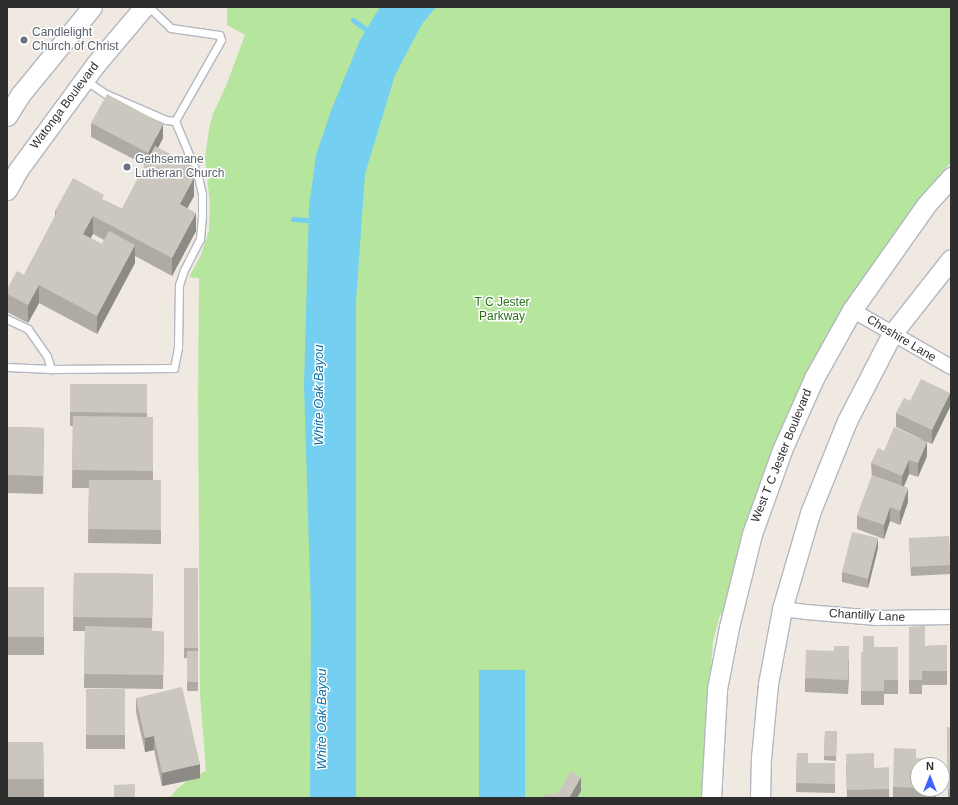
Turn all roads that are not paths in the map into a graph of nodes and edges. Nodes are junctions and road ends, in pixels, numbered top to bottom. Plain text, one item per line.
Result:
1 (92, 7) edge
2 (144, 7) edge
3 (149, 7) edge
4 (84, 80) junction
5 (7, 116) edge
6 (175, 121) junction
7 (951, 177) edge
8 (7, 190) edge
9 (951, 258) edge
10 (852, 310) junction
11 (7, 319) edge
12 (892, 334) junction
13 (7, 367) edge
14 (951, 367) edge
15 (51, 369) junction
16 (782, 608) junction
17 (951, 618) edge
18 (711, 798) edge
19 (760, 798) edge

1 - 5 main road
2 - 4 main road, Watonga Boulevard
3 - 6 lane
4 - 6 lane
4 - 8 main road, Watonga Boulevard
6 - 15 lane
7 - 10 main road, West T C Jester Boulevard
9 - 12 main road
10 - 12 street, Cheshire Lane
10 - 18 main road, West T C Jester Boulevard
11 - 15 lane
12 - 14 street, Cheshire Lane
12 - 16 main road
13 - 15 lane
16 - 17 street, Chantilly Lane
16 - 19 main road

